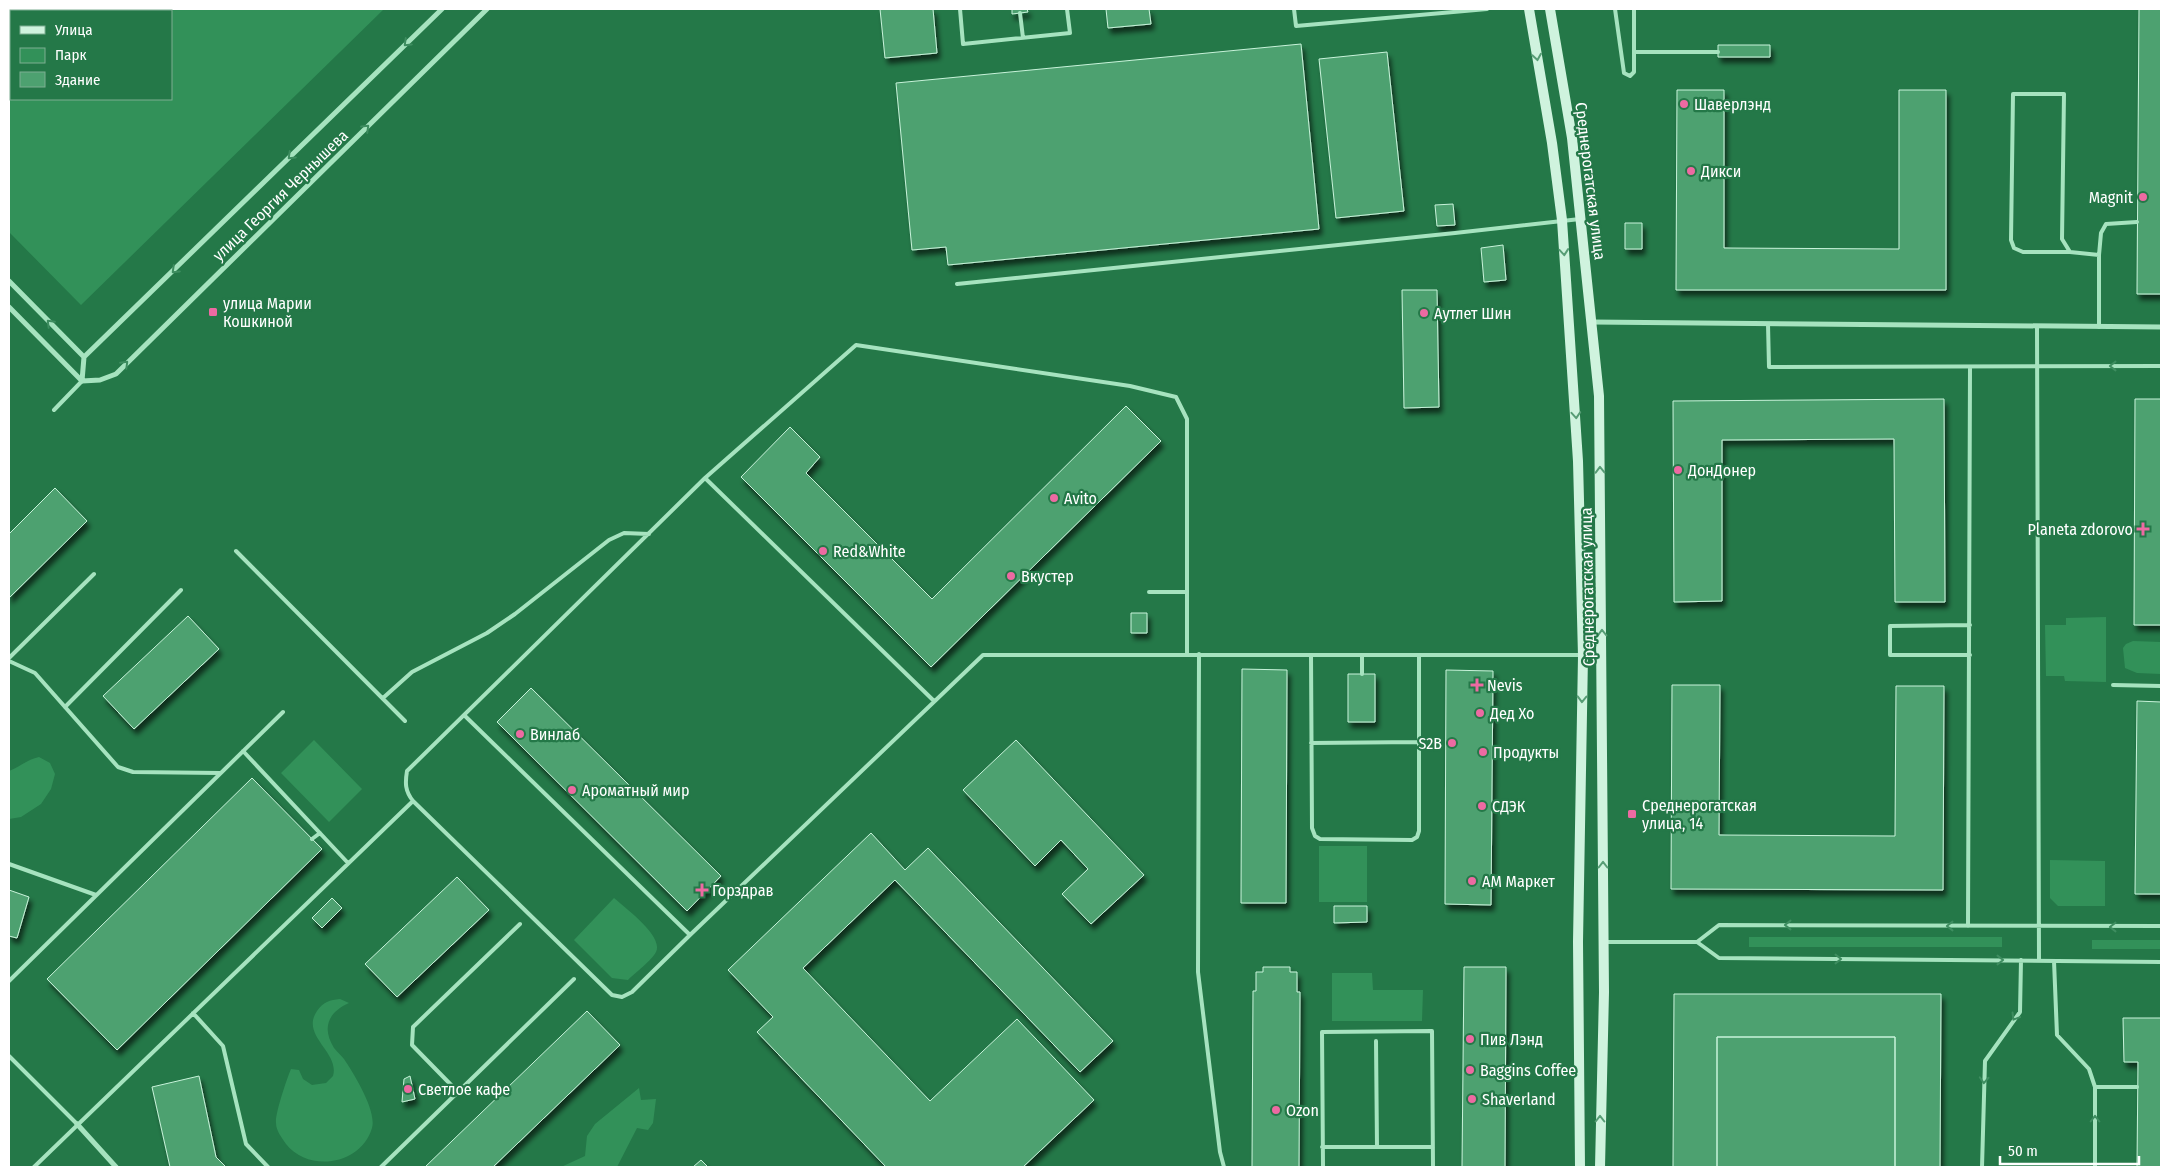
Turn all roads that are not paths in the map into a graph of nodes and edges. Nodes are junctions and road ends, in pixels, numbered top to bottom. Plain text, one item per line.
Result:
1 (442, 9) edge
2 (488, 9) edge
3 (960, 9) edge
4 (1067, 9) edge
5 (1294, 9) edge
6 (1411, 9) edge
7 (1487, 9) edge
8 (1530, 9) edge
9 (1550, 9) edge
10 (1615, 9) edge
11 (1634, 9) edge
12 (1020, 13) dead end
13 (1412, 16) junction
14 (1023, 38) junction
15 (1635, 52) junction
16 (1718, 52) dead end
17 (1582, 219) junction
18 (1562, 220) junction
19 (2138, 222) dead end
20 (2070, 252) junction
21 (2099, 255) junction
22 (9, 281) edge
23 (958, 284) dead end
24 (9, 307) edge
25 (1592, 322) junction
26 (1768, 324) junction
27 (2037, 327) junction
28 (2099, 327) junction
29 (2161, 328) edge
30 (84, 357) junction
31 (2161, 366) edge
32 (1970, 367) junction
33 (2037, 367) junction
34 (82, 381) junction
35 (54, 410) dead end
36 (705, 478) junction
37 (649, 534) junction
38 (236, 551) dead end
39 (94, 574) dead end
40 (181, 590) dead end
41 (1149, 592) dead end
42 (1186, 592) junction
43 (1970, 626) junction
44 (1187, 654) junction
45 (1199, 654) junction
46 (1603, 654) junction
47 (1311, 655) junction
48 (1362, 655) junction
49 (1419, 655) junction
50 (1970, 655) junction
51 (1582, 656) junction
52 (9, 659) edge
53 (1362, 674) dead end
54 (2113, 685) dead end
55 (2161, 686) edge
56 (383, 698) junction
57 (934, 701) junction
58 (65, 706) junction
59 (282, 712) dead end
60 (464, 715) junction
61 (405, 721) dead end
62 (1419, 742) junction
63 (1311, 743) junction
64 (243, 751) junction
65 (220, 773) junction
66 (413, 801) junction
67 (320, 833) junction
68 (312, 839) dead end
69 (348, 863) junction
70 (9, 864) edge
71 (96, 894) junction
72 (520, 924) dead end
73 (1968, 926) junction
74 (2039, 926) junction
75 (2161, 926) edge
76 (690, 935) junction
77 (1603, 942) junction
78 (1697, 942) junction
79 (2021, 960) junction
80 (2039, 960) junction
81 (2054, 961) junction
82 (2161, 962) edge
83 (574, 979) dead end
84 (9, 981) edge
85 (194, 1013) junction
86 (1376, 1041) dead end
87 (9, 1056) edge
88 (2136, 1086) dead end
89 (2095, 1087) junction
90 (458, 1092) junction
91 (77, 1124) junction
92 (1322, 1147) junction
93 (1377, 1147) junction
94 (1433, 1147) junction
95 (34, 1167) edge
96 (116, 1167) edge
97 (268, 1167) edge
98 (381, 1167) edge
99 (1224, 1167) edge
100 (1323, 1167) edge
101 (1433, 1167) edge
102 (1580, 1167) edge
103 (1600, 1167) edge
104 (1982, 1167) edge
105 (2095, 1167) edge

1 -> 30 street, улица Георгия Чернышева
34 -> 2 street, улица Георгия Чернышева
3 - 14 lane
4 - 14 lane
5 - 13 lane
6 - 13 lane
7 - 13 lane
8 -> 18 street, Среднерогатская улица
9 - 17 street, Среднерогатская улица
10 - 15 lane
11 - 15 lane
12 - 14 lane
15 - 16 lane
17 - 18 lane
17 - 25 street, Среднерогатская улица
18 - 23 lane
18 -> 51 street, Среднерогатская улица
19 - 21 lane
20 - 20 lane
20 - 21 lane
21 - 28 lane
30 -> 22 street
24 - 34 street
25 - 26 street
46 -> 25 street, Среднерогатская улица
26 - 27 street
26 - 32 lane
27 - 28 street
27 - 33 lane
28 - 29 street
30 - 34 street
31 -> 33 lane
32 - 33 lane
32 - 43 lane
33 - 74 lane
34 - 35 lane
36 - 37 lane
36 - 42 lane
36 - 57 lane
37 - 56 lane
37 - 60 lane
38 - 56 lane
39 - 52 lane
40 - 58 lane
41 - 42 lane
42 - 44 lane
43 - 50 lane
43 - 50 lane
44 - 45 lane
44 - 57 lane
45 - 47 lane
45 - 99 lane
46 - 51 lane
77 -> 46 street, Среднерогатская улица
47 - 48 lane
47 - 63 lane
48 - 49 lane
48 - 53 lane
49 - 51 lane
49 - 62 lane
50 - 73 lane
51 -> 102 street, Среднерогатская улица
52 - 58 lane
54 - 55 lane
56 - 61 lane
57 - 76 lane
58 - 65 lane
59 - 64 lane
60 - 66 lane
60 - 76 lane
62 - 63 lane
62 - 63 lane
64 - 65 lane
64 - 67 lane
65 - 71 lane
66 - 69 lane
66 - 76 lane
67 - 68 lane
67 - 69 lane
69 - 85 lane
70 - 71 lane
71 - 84 lane
72 - 90 lane
73 - 74 lane
73 -> 78 lane
75 -> 74 lane
74 - 80 lane
77 - 78 lane
103 -> 77 street, Среднерогатская улица
78 -> 79 lane
79 - 80 lane
79 -> 104 lane
80 - 81 lane
81 - 82 lane
81 - 89 lane
83 - 90 lane
85 - 91 lane
85 - 97 lane
86 - 93 lane
87 - 91 lane
88 - 89 lane
105 -> 89 lane
90 - 98 lane
91 - 95 lane
91 - 96 street
92 - 93 lane
92 - 94 lane
92 - 100 lane
93 - 94 lane
94 - 101 lane

